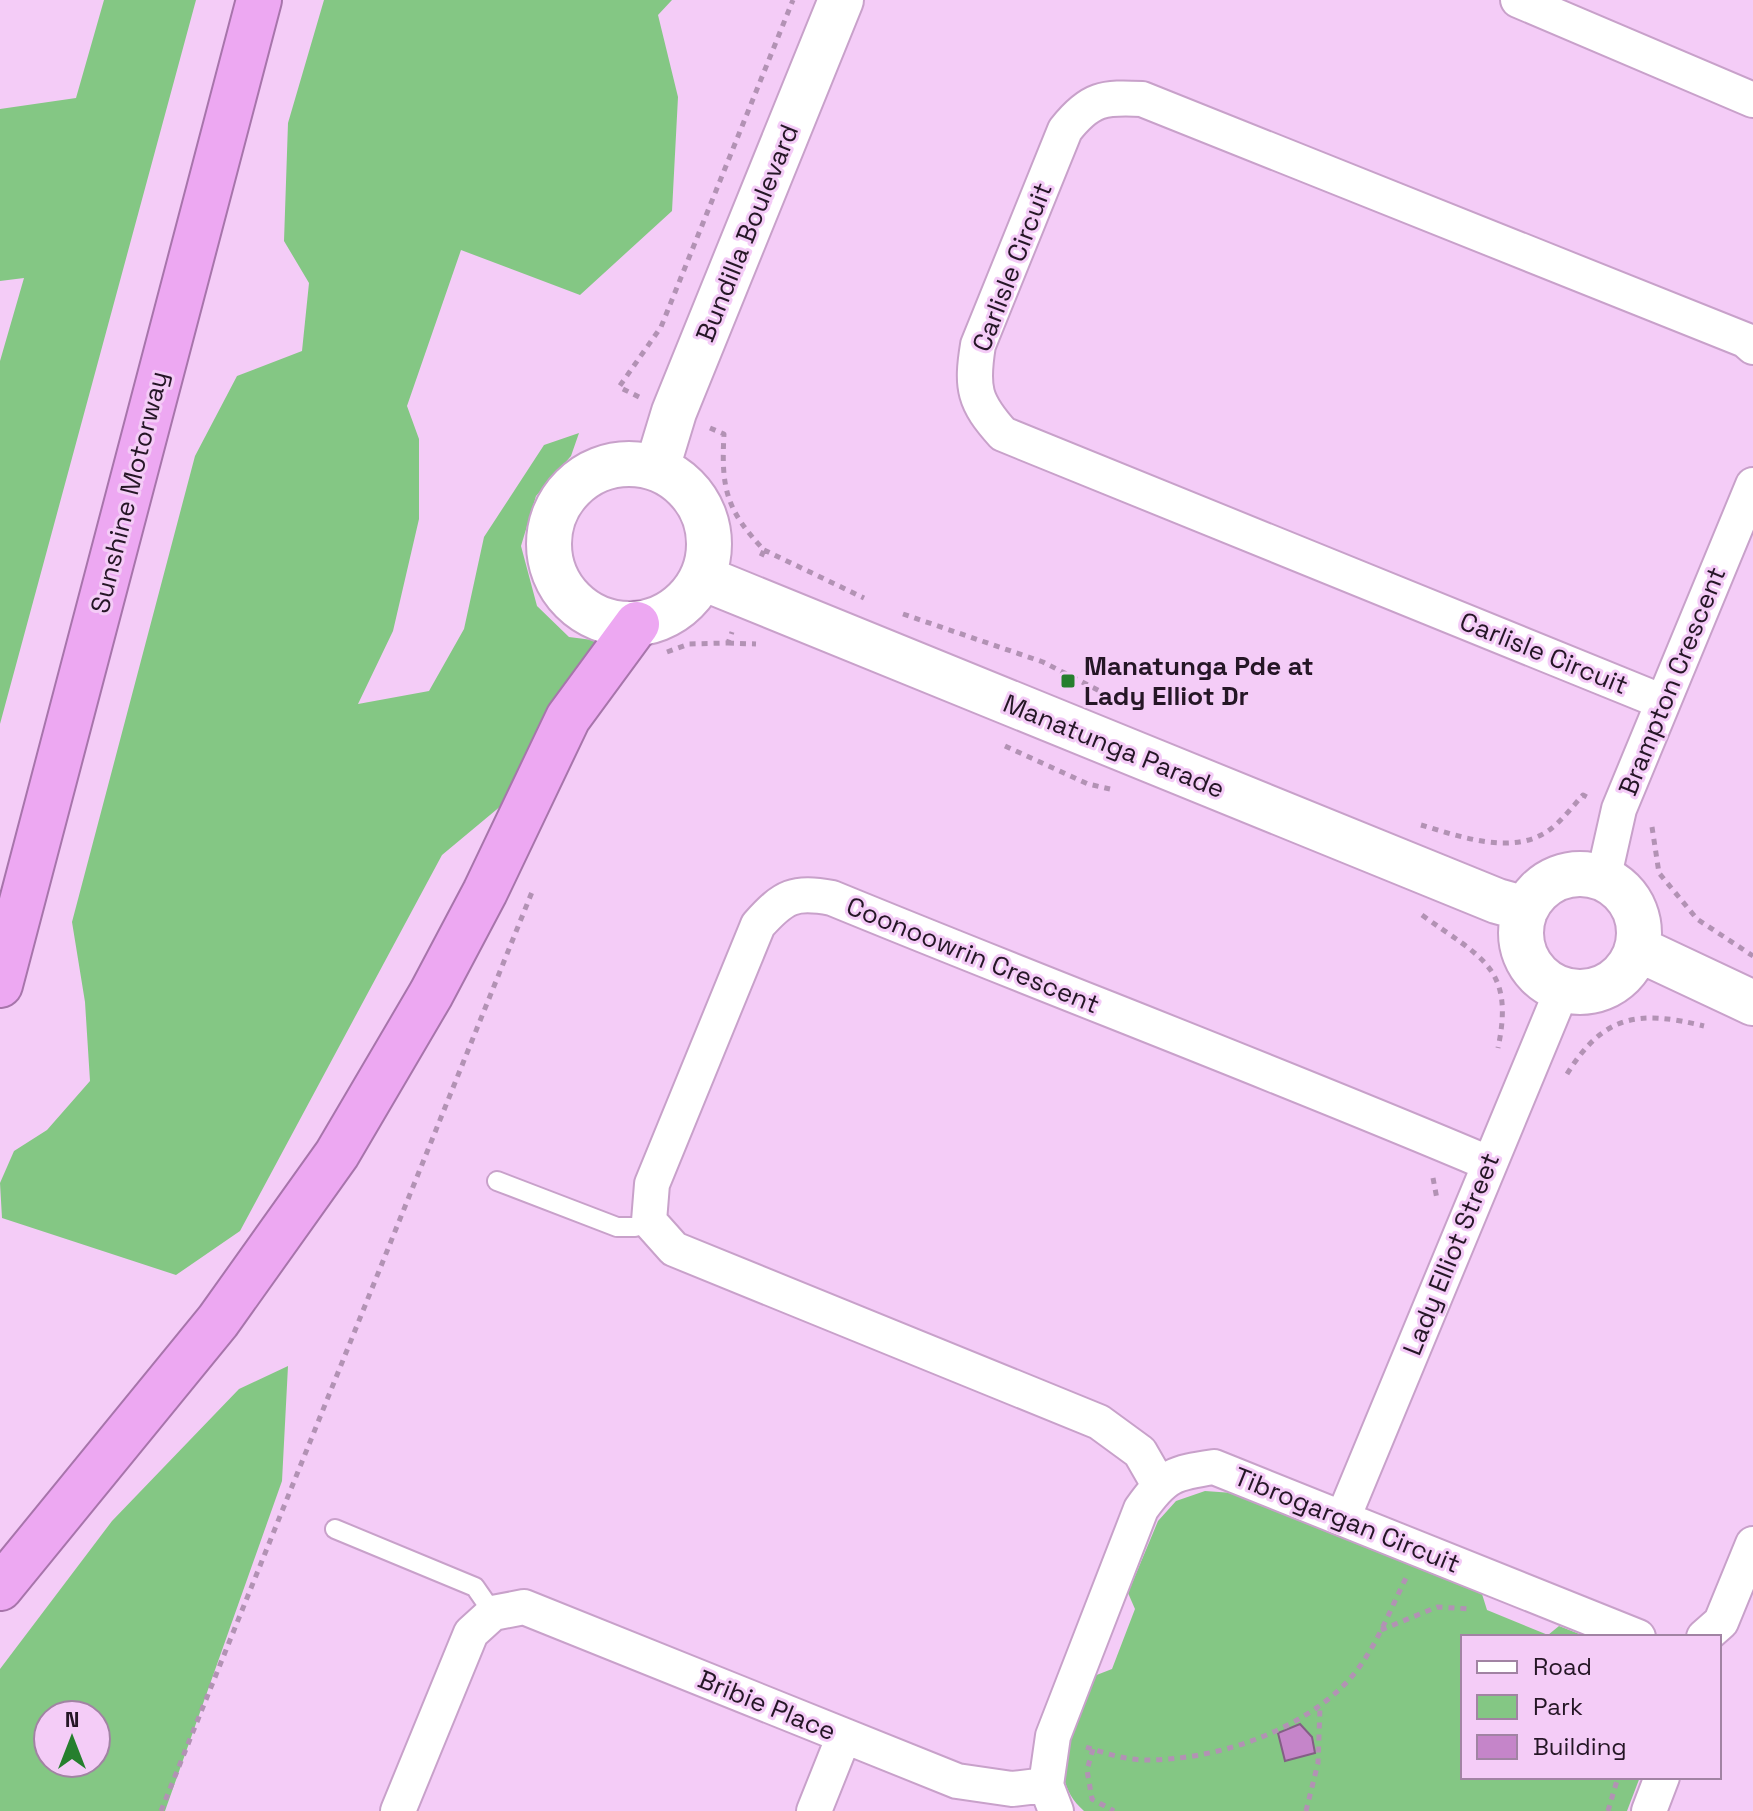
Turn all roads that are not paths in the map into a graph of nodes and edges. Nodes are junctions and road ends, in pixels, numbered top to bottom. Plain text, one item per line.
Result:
1 (259, 0) edge
2 (841, 0) edge
3 (1518, 0) edge
4 (1753, 100) edge
5 (1753, 347) edge
6 (657, 468) junction
7 (1753, 485) edge
8 (703, 578) junction
9 (648, 642) junction
10 (1663, 702) junction
11 (1603, 880) junction
12 (1526, 909) junction
13 (1638, 949) junction
14 (0, 985) edge
15 (1562, 990) junction
16 (1753, 1003) edge
17 (1488, 1163) junction
18 (497, 1181) dead end
19 (649, 1221) junction
20 (1159, 1485) junction
21 (1343, 1518) junction
22 (335, 1529) dead end
23 (1753, 1544) edge
24 (0, 1588) edge
25 (493, 1613) junction
26 (1633, 1635) edge
27 (1706, 1635) edge
28 (844, 1736) junction
29 (1661, 1779) edge
30 (1051, 1798) edge
31 (398, 1811) edge
32 (814, 1811) edge
33 (1649, 1811) edge

1 - 14 highway, Sunshine Motorway
2 - 6 street, Bundilla Boulevard
3 - 4 street
5 - 10 street, Carlisle Circuit
6 - 8 street
6 - 9 street
7 - 10 street, Brampton Crescent
8 - 9 street
8 - 12 street, Manatunga Parade
9 - 24 highway
10 - 11 street, Brampton Crescent
11 - 12 street
11 - 13 street
12 - 15 street
13 - 15 street
13 - 16 street
15 - 17 street, Lady Elliot Street
17 - 19 street, Coonoowrin Crescent
17 - 21 street, Lady Elliot Street
18 - 19 lane
19 - 20 street
20 - 21 street, Tibrogargan Circuit
20 - 30 street
21 - 26 street, Tibrogargan Circuit
22 - 25 lane
23 - 27 street
25 - 28 street, Bribie Place
25 - 31 street
28 - 30 street, Bribie Place
28 - 32 street
29 - 33 street

